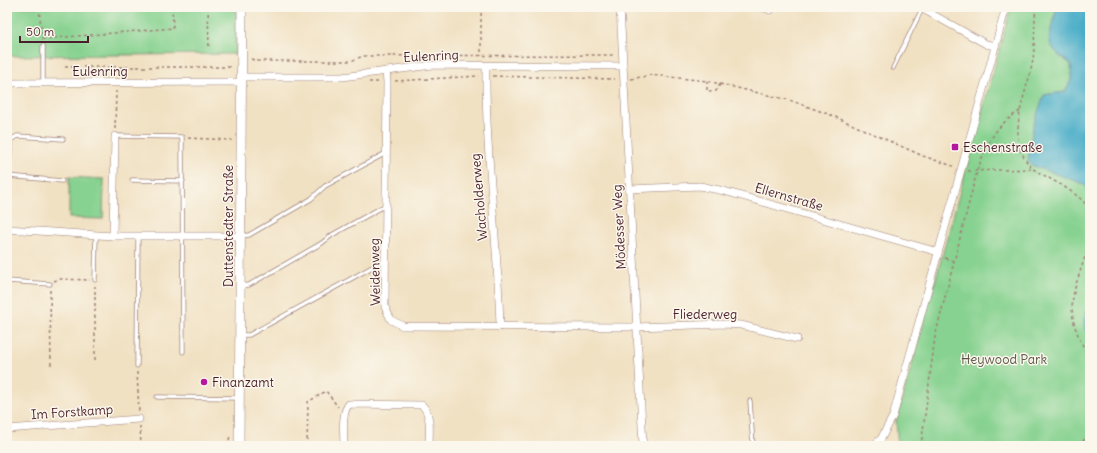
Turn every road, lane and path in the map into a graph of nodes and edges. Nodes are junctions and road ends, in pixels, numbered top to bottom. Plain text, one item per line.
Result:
1 (39, 7) edge
2 (172, 7) edge
3 (208, 7) edge
4 (242, 7) edge
5 (481, 7) edge
6 (620, 7) edge
7 (762, 7) edge
8 (772, 7) edge
9 (1006, 7) edge
10 (1036, 7) edge
11 (921, 8) edge
12 (42, 39) junction
13 (43, 46) joint
14 (995, 46) junction
15 (209, 49) dead end
16 (482, 56) dead end
17 (486, 66) junction
18 (622, 66) junction
19 (65, 67) dead end
20 (232, 67) dead end
21 (893, 68) dead end
22 (386, 71) junction
23 (485, 76) junction
24 (242, 79) junction
25 (623, 80) junction
26 (707, 81) junction
27 (366, 82) dead end
28 (387, 82) junction
29 (7, 83) edge
30 (42, 83) junction
31 (116, 83) junction
32 (721, 83) junction
33 (1020, 111) junction
34 (115, 136) junction
35 (182, 137) junction
36 (63, 139) dead end
37 (8, 140) edge
38 (241, 140) junction
39 (386, 153) junction
40 (1032, 168) junction
41 (961, 169) junction
42 (977, 170) junction
43 (7, 176) edge
44 (7, 180) edge
45 (132, 180) dead end
46 (62, 181) dead end
47 (183, 181) junction
48 (629, 189) junction
49 (386, 204) junction
50 (1090, 210) edge
51 (7, 229) edge
52 (96, 235) junction
53 (114, 236) junction
54 (138, 236) junction
55 (182, 236) junction
56 (241, 236) junction
57 (1090, 240) edge
58 (941, 255) junction
59 (386, 260) junction
60 (954, 261) junction
61 (95, 280) junction
62 (7, 281) edge
63 (50, 284) junction
64 (241, 286) junction
65 (500, 327) junction
66 (636, 327) junction
67 (240, 335) junction
68 (797, 339) dead end
69 (183, 352) dead end
70 (1090, 358) edge
71 (95, 360) dead end
72 (137, 366) joint
73 (51, 367) dead end
74 (157, 397) dead end
75 (239, 398) junction
76 (750, 402) dead end
77 (345, 415) junction
78 (139, 419) junction
79 (7, 428) edge
80 (1090, 437) edge
81 (141, 446) edge
82 (239, 446) edge
83 (307, 446) edge
84 (344, 446) edge
85 (429, 446) edge
86 (644, 446) edge
87 (754, 446) edge
88 (873, 446) edge
89 (921, 446) edge
90 (1072, 446) edge

1 - 12 path
2 - 12 path
3 - 15 path
4 - 24 street, Duttenstedter Straße
5 - 16 path
6 - 18 street, Mödesser Weg
7 - 8 street
9 - 14 street
10 - 33 path
11 - 14 street
11 - 21 lane
12 - 13 path
13 - 30 lane
14 - 41 street
17 - 18 street, Eulenring
17 - 22 street, Eulenring
17 - 23 street, Wacholderweg
18 - 25 street, Mödesser Weg
19 - 20 path
22 - 24 street, Eulenring
22 - 28 street, Weidenweg
23 - 25 path
23 - 28 path
23 - 65 street, Wacholderweg
24 - 31 street, Eulenring
24 - 38 street, Duttenstedter Straße
25 - 26 path
25 - 48 street, Mödesser Weg
26 - 32 path
26 - 32 path
27 - 28 path
28 - 39 street, Weidenweg
29 - 30 street, Eulenring
30 - 31 street, Eulenring
31 - 34 path
32 - 41 path
33 - 40 path
33 - 42 path
34 - 35 lane
34 - 53 street
35 - 38 path
35 - 47 lane
36 - 37 lane
37 - 43 street
38 - 56 street, Duttenstedter Straße
39 - 49 street, Weidenweg
39 - 56 lane
40 - 42 path
40 - 50 path
41 - 42 path
41 - 58 street
42 - 60 path
43 - 44 street
43 - 46 lane
45 - 47 lane
47 - 55 lane
48 - 58 street, Ellernstraße
48 - 66 street, Mödesser Weg
49 - 59 street, Weidenweg
49 - 64 lane
51 - 52 street
52 - 53 street
52 - 61 lane
53 - 54 street
54 - 55 street
54 - 72 lane
55 - 56 street
55 - 69 lane
56 - 64 street, Duttenstedter Straße
57 - 70 path
58 - 60 path
58 - 88 street
59 - 65 street, Weidenweg
59 - 67 lane
60 - 89 path
61 - 63 path
61 - 71 path
62 - 63 lane
63 - 73 path
64 - 67 street, Duttenstedter Straße
65 - 66 street, Weidenweg
66 - 68 street, Fliederweg
66 - 86 street, Mödesser Weg
67 - 75 street, Duttenstedter Straße
72 - 78 path
74 - 75 lane
75 - 82 street, Duttenstedter Straße
76 - 87 lane
77 - 83 path
77 - 84 street
77 - 85 street
78 - 79 street, Im Forstkamp
78 - 81 path
80 - 90 path

